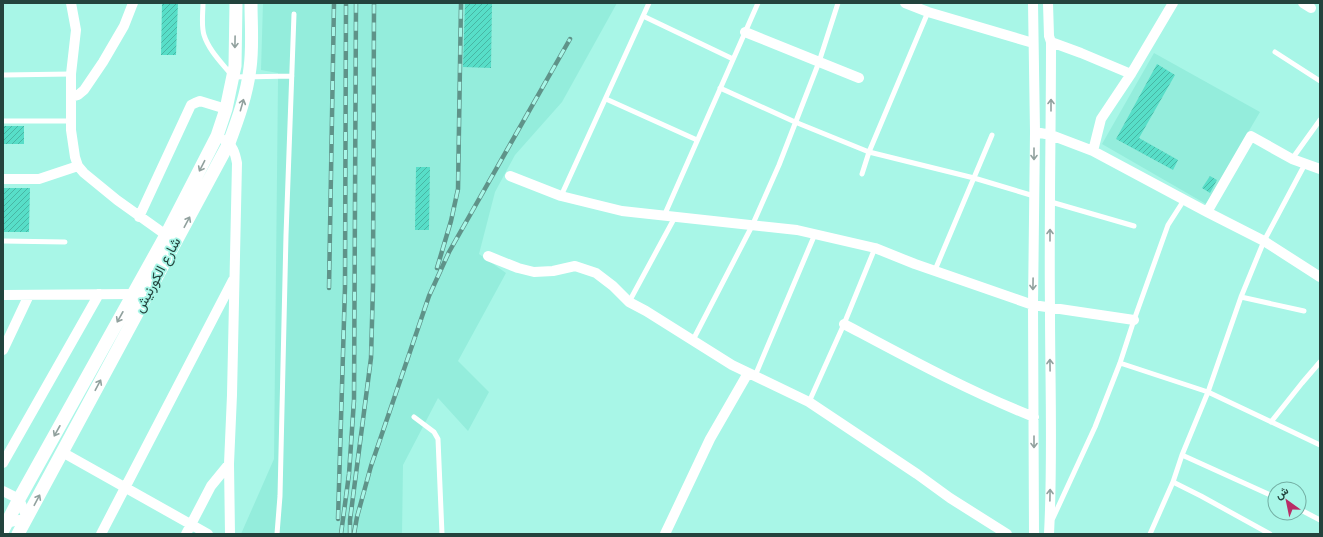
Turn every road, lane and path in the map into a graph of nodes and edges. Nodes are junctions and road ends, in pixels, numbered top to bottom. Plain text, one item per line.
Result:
1 (71, 3) edge
2 (133, 3) edge
3 (203, 3) edge
4 (236, 3) edge
5 (251, 3) edge
6 (649, 3) edge
7 (758, 3) edge
8 (838, 3) edge
9 (905, 3) edge
10 (1033, 3) edge
11 (1048, 3) edge
12 (1173, 3) edge
13 (924, 8) edge
14 (294, 14) dead end
15 (643, 16) junction
16 (745, 32) junction
17 (1051, 42) junction
18 (1033, 43) junction
19 (1275, 52) dead end
20 (733, 59) junction
21 (819, 62) junction
22 (71, 74) junction
23 (1131, 74) junction
24 (3, 75) edge
25 (292, 76) junction
26 (233, 77) junction
27 (249, 77) junction
28 (859, 78) dead end
29 (1320, 81) edge
30 (720, 88) junction
31 (71, 97) junction
32 (606, 99) junction
33 (226, 109) junction
34 (1320, 120) edge
35 (3, 121) edge
36 (71, 121) junction
37 (796, 122) junction
38 (1034, 132) junction
39 (992, 135) dead end
40 (1051, 135) junction
41 (217, 136) junction
42 (697, 140) junction
43 (229, 143) junction
44 (1093, 151) junction
45 (869, 152) junction
46 (1292, 159) junction
47 (1304, 164) junction
48 (78, 166) junction
49 (1320, 170) edge
50 (862, 174) dead end
51 (510, 176) dead end
52 (974, 178) junction
53 (3, 179) edge
54 (561, 196) junction
55 (1034, 196) junction
56 (1184, 200) junction
57 (1051, 202) junction
58 (1207, 212) junction
59 (139, 216) junction
60 (670, 216) junction
61 (752, 226) junction
62 (1134, 226) dead end
63 (815, 234) junction
64 (166, 235) junction
65 (3, 241) edge
66 (65, 242) dead end
67 (1264, 242) junction
68 (875, 248) junction
69 (488, 256) dead end
70 (936, 270) junction
71 (1320, 277) edge
72 (234, 278) junction
73 (99, 294) junction
74 (133, 294) junction
75 (3, 295) edge
76 (29, 295) junction
77 (1241, 297) junction
78 (629, 302) junction
79 (1033, 305) junction
80 (1050, 307) junction
81 (1304, 311) dead end
82 (1134, 320) junction
83 (844, 324) junction
84 (6, 339) edge
85 (693, 340) junction
86 (3, 350) edge
87 (1320, 362) edge
88 (1120, 363) junction
89 (751, 374) junction
90 (1208, 392) junction
91 (809, 402) junction
92 (414, 417) dead end
93 (1034, 417) junction
94 (1271, 422) junction
95 (1320, 445) edge
96 (62, 452) junction
97 (1182, 454) junction
98 (3, 463) edge
99 (229, 464) junction
100 (1173, 482) junction
101 (125, 488) junction
102 (3, 490) edge
103 (1267, 493) edge
104 (19, 498) junction
105 (1307, 513) edge
106 (27, 518) junction
107 (1320, 520) edge
108 (191, 524) junction
109 (4, 525) edge
110 (1049, 529) edge
111 (18, 534) edge
112 (101, 534) edge
113 (186, 534) edge
114 (208, 534) edge
115 (230, 534) edge
116 (277, 534) edge
117 (442, 534) edge
118 (664, 534) edge
119 (1007, 534) edge
120 (1034, 534) edge
121 (1150, 534) edge
122 (1270, 534) edge

1 - 22 street
2 - 31 street
3 - 26 lane
4 -> 26 street, شارع الكورنيش
5 - 27 street, شارع الكورنيش
6 - 15 lane
7 - 16 lane
8 - 21 lane
9 - 13 street
10 - 18 street
11 - 17 street
12 - 23 street
13 - 18 street
13 - 45 lane
14 - 25 lane
15 - 20 lane
15 - 32 lane
16 - 20 lane
16 - 21 street
17 - 23 street
40 -> 17 street
18 - 38 street
19 - 29 lane
20 - 30 lane
21 - 28 street
21 - 37 lane
22 - 24 lane
22 - 31 street
23 - 44 street
25 - 27 lane
25 - 116 lane
26 - 27 lane
26 - 33 street, شارع الكورنيش
43 -> 27 street, شارع الكورنيش
30 - 37 lane
30 - 42 lane
31 - 36 street
32 - 42 lane
32 - 54 lane
33 - 41 street, شارع الكورنيش
33 - 59 street
34 - 46 lane
35 - 36 lane
36 - 48 street
37 - 45 lane
37 - 61 lane
38 - 40 street
38 -> 55 street
39 - 52 lane
40 - 44 street
40 - 57 street
41 - 43 street
41 -> 64 street, شارع الكورنيش
42 - 60 lane
43 - 72 street
96 -> 43 street, شارع الكورنيش
44 - 56 street
45 - 50 lane
45 - 52 lane
46 - 47 street
46 - 58 street
47 - 49 street
47 - 67 lane
48 - 53 street
48 - 59 street
51 - 54 street
52 - 55 lane
52 - 70 lane
54 - 60 street
55 -> 79 street
56 - 58 street
56 - 82 lane
57 - 62 lane
80 -> 57 street
58 - 67 street
59 - 64 street
60 - 61 street
60 - 78 lane
61 - 63 street
61 - 85 lane
63 - 68 street
63 - 89 lane
64 - 74 street, شارع الكورنيش
65 - 66 lane
67 - 71 street
67 - 77 lane
68 - 70 street
68 - 83 lane
69 - 78 street
70 - 79 street
72 - 99 street
72 - 101 street
73 - 74 street
73 - 76 street
73 - 98 street
74 -> 104 street, شارع الكورنيش
75 - 76 street
76 - 84 street
77 - 81 lane
77 - 90 lane
78 - 85 street
79 - 80 street
79 - 93 street
80 - 82 street
110 -> 80 street
82 - 88 lane
83 - 91 lane
83 - 93 street
84 - 86 street
85 - 89 street
87 - 94 lane
88 - 90 lane
88 - 110 lane
89 - 91 street
89 - 118 street
90 - 94 lane
90 - 97 lane
91 - 119 street
92 - 117 lane
93 -> 120 street
94 - 95 lane
96 - 101 street
106 -> 96 street, شارع الكورنيش
97 - 100 lane
97 - 103 lane
99 - 108 street
99 - 115 street
100 - 121 lane
100 - 122 lane
101 - 108 street
101 - 112 street
102 - 104 street
104 - 106 street
104 - 109 street, شارع الكورنيش
105 - 107 lane
106 - 109 street
106 - 111 street, شارع الكورنيش
108 - 113 street
108 - 114 street

